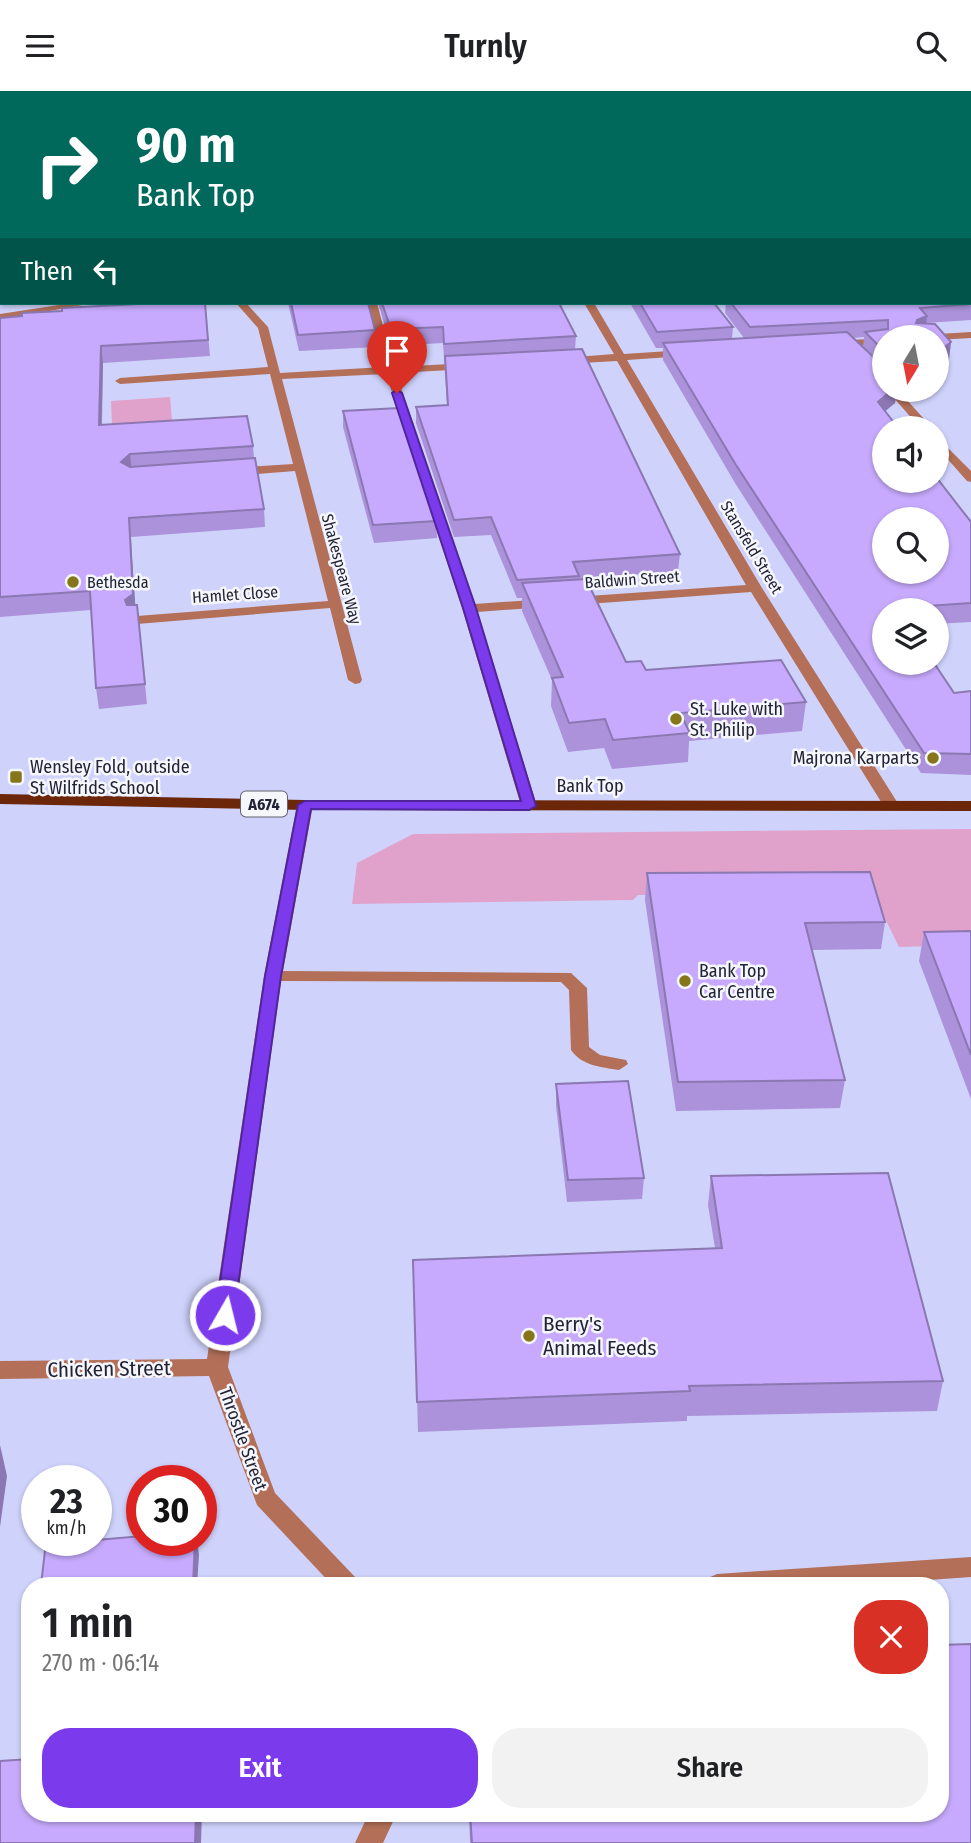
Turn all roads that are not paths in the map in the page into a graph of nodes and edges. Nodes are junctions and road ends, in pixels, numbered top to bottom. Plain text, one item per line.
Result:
1 (76, 305) edge
2 (243, 305) edge
3 (373, 305) edge
4 (590, 305) edge
5 (0, 317) edge
6 (971, 335) edge
7 (949, 336) edge
8 (872, 342) edge
9 (849, 343) junction
10 (823, 345) edge
11 (702, 352) edge
12 (858, 353) edge
13 (619, 358) junction
14 (551, 362) edge
15 (484, 365) edge
16 (390, 370) junction
17 (276, 373) junction
18 (120, 381) dead end
19 (949, 452) edge
20 (299, 467) junction
21 (969, 472) edge
22 (215, 473) edge
23 (755, 588) junction
24 (335, 604) junction
25 (470, 608) junction
26 (137, 620) edge
27 (355, 680) dead end
28 (0, 799) edge
29 (305, 805) junction
30 (529, 806) junction
31 (891, 806) junction
32 (971, 806) edge
33 (273, 976) junction
34 (619, 1064) dead end
35 (217, 1367) junction
36 (0, 1370) edge
37 (971, 1567) edge
38 (339, 1577) edge
39 (830, 1577) edge
40 (379, 1822) edge
41 (369, 1843) edge

1 - 5 street
2 - 17 street, Shakespeare Way
3 - 16 street
4 - 13 street, Stansfeld Street
6 - 7 street
8 - 9 street
9 - 10 street
9 - 12 street
11 - 13 street
13 - 14 street
13 - 23 street, Stansfeld Street
15 - 16 street
16 - 17 street
16 - 25 street
17 - 18 street
17 - 20 street, Shakespeare Way
19 - 21 street
20 - 22 street
20 - 24 street, Shakespeare Way
23 - 25 street, Baldwin Street
23 - 31 street, Stansfeld Street
24 - 26 street, Hamlet Close
24 - 27 street, Shakespeare Way
25 - 30 street
28 - 29 main road, Bank Top / A674
29 - 30 main road, Bank Top / A674
29 - 33 street, Throstle Street
30 - 31 main road, Bank Top / A674
31 - 32 main road, Bank Top / A674
33 - 34 street
33 - 35 street, Throstle Street
35 - 36 street, Chicken Street
35 - 38 street, Throstle Street
37 - 39 street
40 - 41 street

